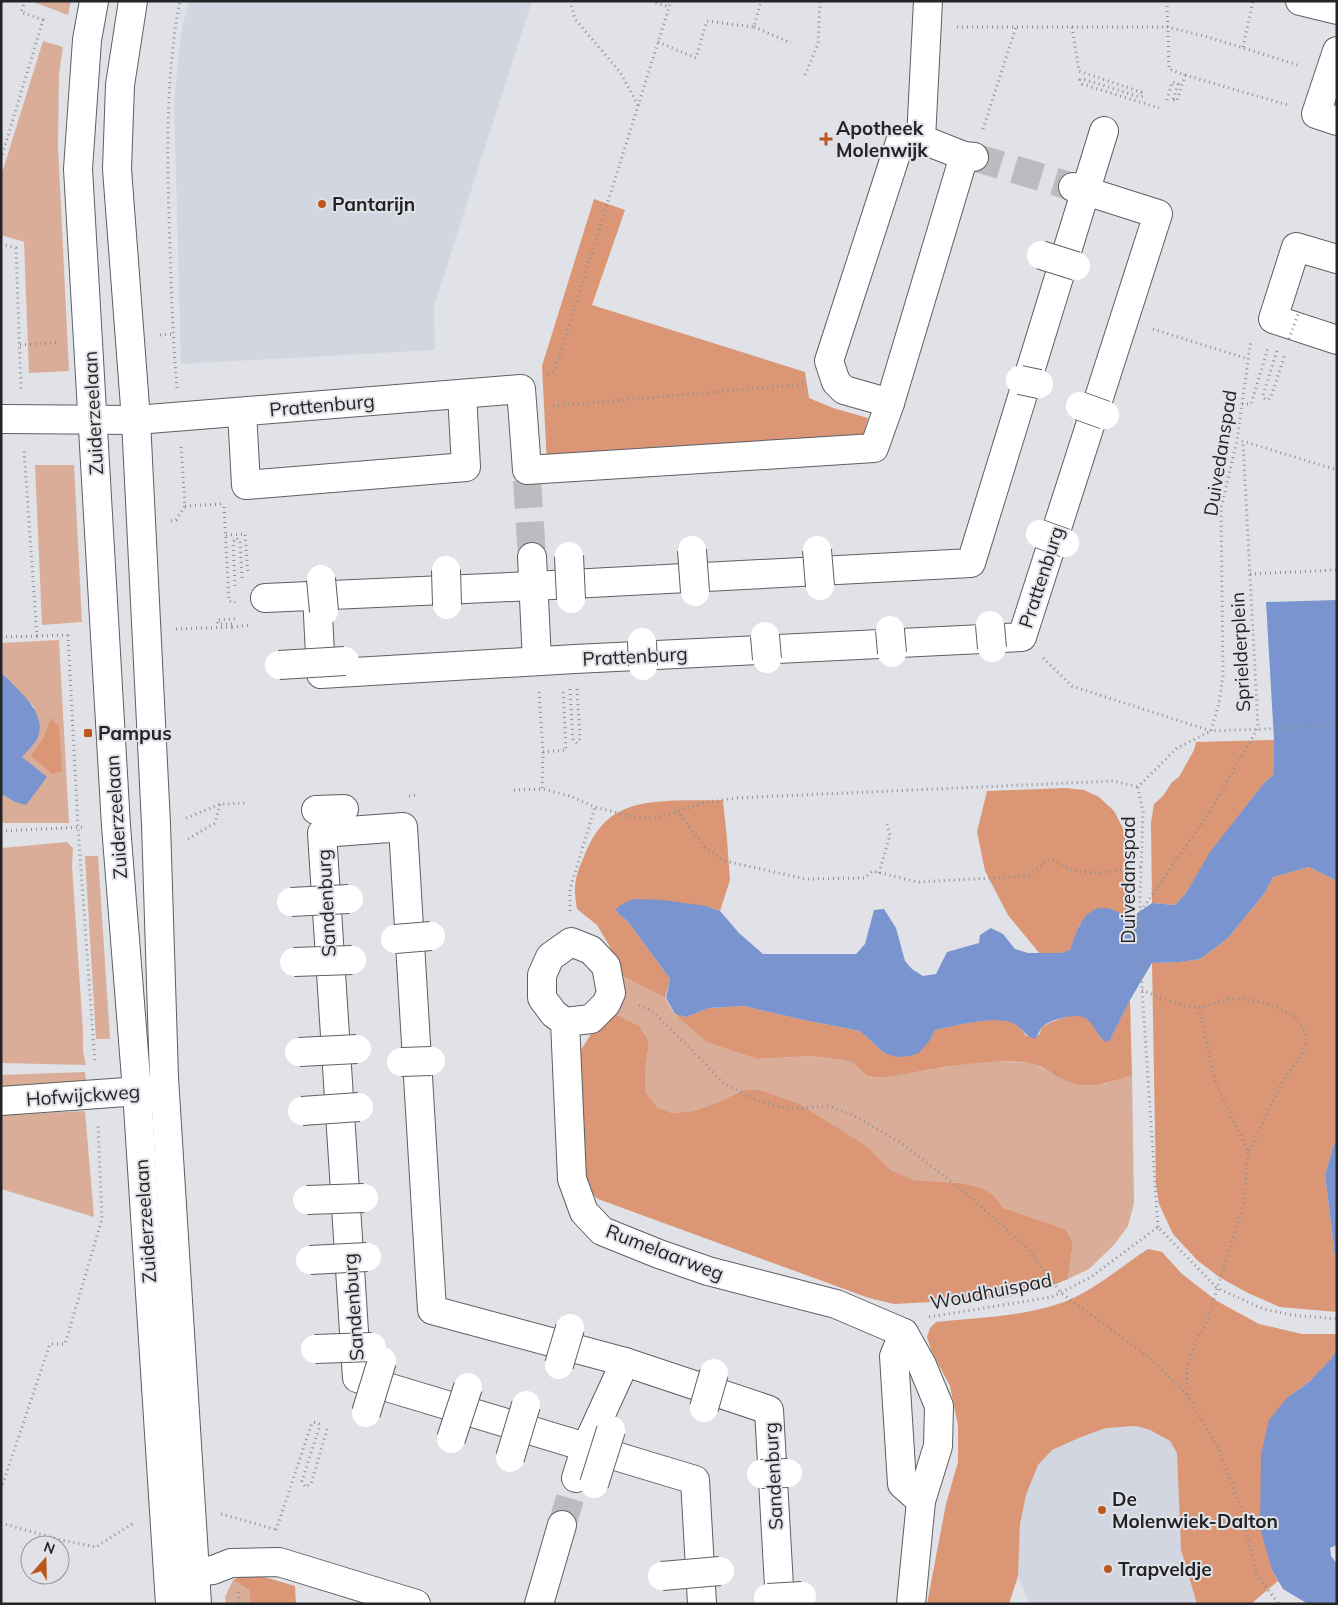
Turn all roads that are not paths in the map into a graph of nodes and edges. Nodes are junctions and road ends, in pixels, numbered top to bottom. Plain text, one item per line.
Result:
1 (94, 1) edge
2 (132, 1) edge
3 (1300, 1) edge
4 (1337, 10) edge
5 (928, 14) edge
6 (1333, 63) edge
7 (1326, 117) edge
8 (1104, 131) dead end
9 (921, 140) junction
10 (1080, 189) junction
11 (1041, 255) dead end
12 (1076, 266) dead end
13 (1336, 269) edge
14 (1337, 340) edge
15 (462, 394) junction
16 (890, 403) junction
17 (1080, 406) dead end
18 (242, 412) junction
19 (1105, 415) dead end
20 (12, 419) edge
21 (93, 419) junction
22 (136, 420) junction
23 (1040, 534) dead end
24 (1065, 543) dead end
25 (692, 550) dead end
26 (817, 550) dead end
27 (569, 556) dead end
28 (532, 558) tunnel mouth
29 (446, 570) dead end
30 (533, 586) junction
31 (820, 586) dead end
32 (695, 592) dead end
33 (321, 595) junction
34 (265, 598) dead end
35 (571, 599) dead end
36 (448, 605) dead end
37 (345, 661) dead end
38 (537, 661) junction
39 (279, 665) dead end
40 (344, 809) dead end
41 (316, 810) dead end
42 (349, 899) dead end
43 (291, 902) dead end
44 (431, 936) dead end
45 (395, 939) dead end
46 (352, 960) dead end
47 (294, 962) dead end
48 (565, 1022) junction
49 (357, 1049) dead end
50 (299, 1052) dead end
51 (431, 1061) dead end
52 (401, 1062) dead end
53 (165, 1090) junction
54 (137, 1091) junction
55 (1, 1102) edge
56 (359, 1107) dead end
57 (302, 1111) dead end
58 (364, 1198) dead end
59 (307, 1200) dead end
60 (368, 1257) dead end
61 (310, 1260) dead end
62 (570, 1328) dead end
63 (904, 1333) junction
64 (315, 1349) dead end
65 (625, 1362) junction
66 (560, 1365) dead end
67 (714, 1373) dead end
68 (468, 1387) dead end
69 (526, 1405) dead end
70 (704, 1408) dead end
71 (366, 1413) dead end
72 (611, 1430) dead end
73 (451, 1439) dead end
74 (586, 1447) junction
75 (510, 1458) dead end
76 (788, 1472) dead end
77 (761, 1474) dead end
78 (921, 1502) junction
79 (562, 1525) tunnel mouth
80 (720, 1571) dead end
81 (182, 1573) junction
82 (662, 1576) dead end
83 (783, 1599) edge
84 (170, 1604) edge
85 (197, 1604) edge
86 (416, 1604) edge
87 (539, 1604) edge
88 (702, 1604) edge
89 (911, 1604) edge

1 - 21 street, Zuiderzeelaan
2 - 22 street, Zuiderzeelaan
3 - 4 street
5 - 9 street
6 - 7 street
8 - 10 street
9 - 16 street
9 - 16 street
10 - 30 street
10 - 38 street, Prattenburg
11 - 12 street, bridge
13 - 14 street
15 - 16 street, Prattenburg
15 - 18 street, Prattenburg
15 - 18 street, Prattenburg
17 - 19 street, bridge
18 - 22 street, Prattenburg
20 - 21 street, Prattenburg
21 - 22 street, Prattenburg
21 - 54 street, Zuiderzeelaan
22 - 53 street, Zuiderzeelaan
23 - 24 street, bridge
25 - 32 street, bridge
26 - 31 street, bridge
27 - 35 street, bridge
28 - 30 street
29 - 36 street, bridge
30 - 33 street
30 - 38 street
33 - 34 street
33 - 38 street, Prattenburg
37 - 39 street, bridge
40 - 41 street
42 - 43 street, bridge
44 - 45 street, bridge
46 - 47 street, bridge
48 - 48 street
48 - 63 street, Rumelaarweg
49 - 50 street, bridge
51 - 52 street, bridge
53 - 54 street, Hofwijckweg
53 - 81 street, Zuiderzeelaan
54 - 55 street, Hofwijckweg
54 - 81 street, Zuiderzeelaan
56 - 57 street, bridge
58 - 59 street, bridge
60 - 61 street, bridge
62 - 66 street, bridge
63 - 78 street
63 - 78 street
64 - 71 street, bridge
65 - 74 street
65 - 74 street, Sandenburg
65 - 83 street, Sandenburg
67 - 70 street, bridge
68 - 73 street, bridge
69 - 75 street, bridge
72 - 74 street, bridge
74 - 88 street, Sandenburg
76 - 77 street, bridge
78 - 89 street
79 - 87 street
80 - 82 street, bridge
81 - 84 street, Zuiderzeelaan
81 - 85 street, Zuiderzeelaan
81 - 86 street

